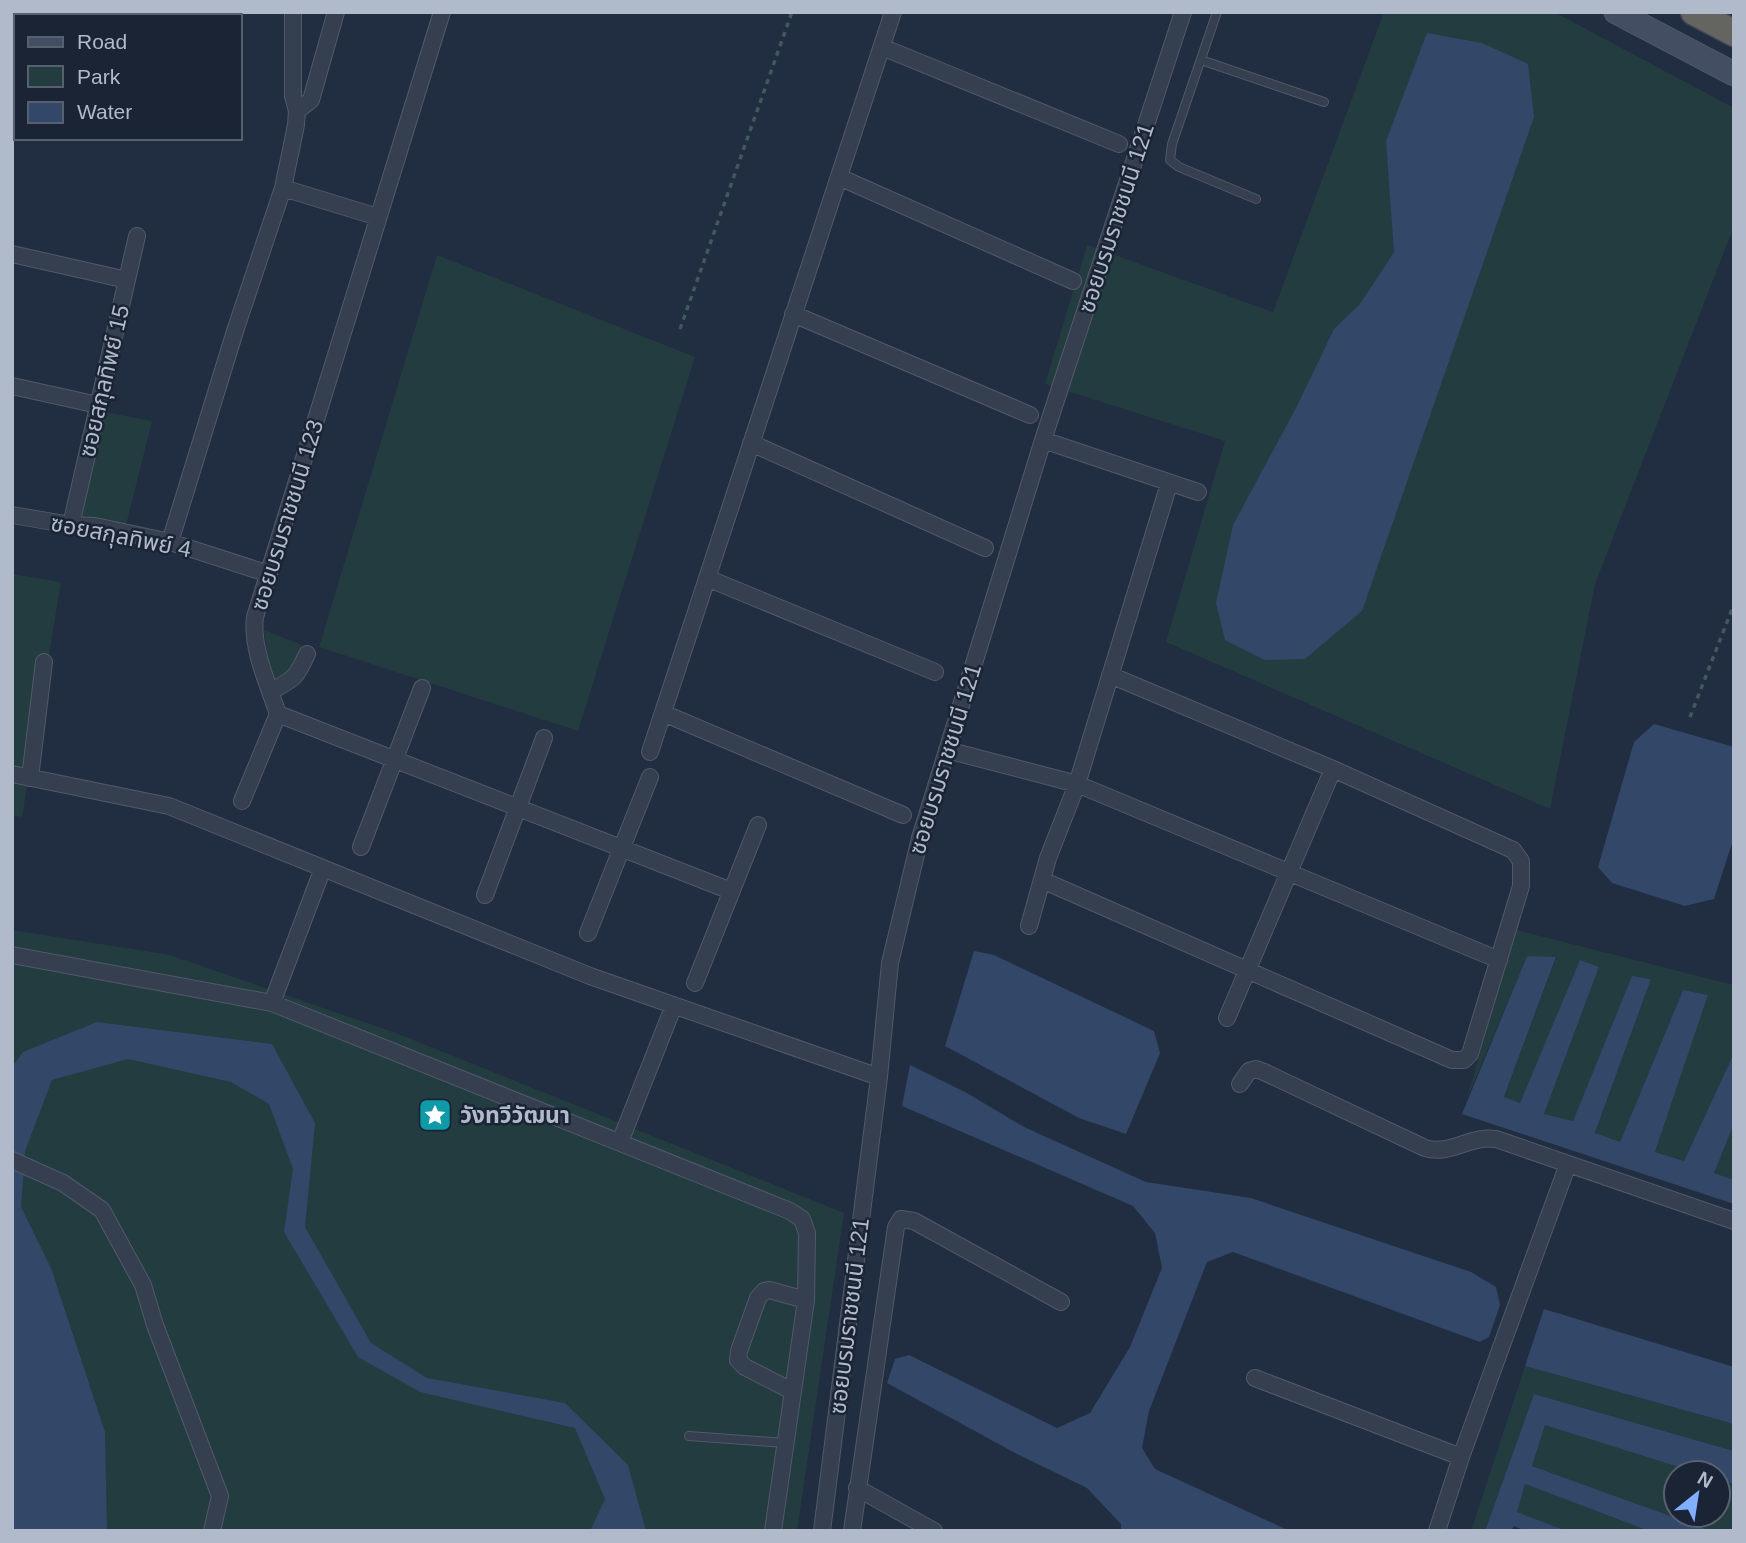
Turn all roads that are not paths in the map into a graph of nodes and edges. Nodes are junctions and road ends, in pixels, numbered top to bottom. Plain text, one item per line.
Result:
1 (293, 12) edge
2 (336, 12) edge
3 (442, 12) edge
4 (893, 12) edge
5 (1184, 12) edge
6 (1217, 12) edge
7 (1616, 12) edge
8 (1694, 12) edge
9 (1734, 33) edge
10 (882, 47) junction
11 (1201, 60) junction
12 (1734, 75) edge
13 (1324, 102) dead end
14 (297, 111) junction
15 (1119, 144) dead end
16 (839, 177) junction
17 (283, 188) junction
18 (1256, 199) dead end
19 (378, 218) junction
20 (136, 236) dead end
21 (12, 254) edge
22 (127, 280) junction
23 (1073, 281) dead end
24 (793, 314) junction
25 (12, 386) edge
26 (98, 405) junction
27 (1030, 415) dead end
28 (1043, 440) junction
29 (751, 443) junction
30 (1170, 484) junction
31 (1198, 492) dead end
32 (12, 515) edge
33 (71, 525) junction
34 (170, 542) junction
35 (985, 548) dead end
36 (268, 573) junction
37 (707, 578) junction
38 (307, 654) dead end
39 (44, 662) dead end
40 (935, 672) dead end
41 (1110, 675) junction
42 (422, 688) dead end
43 (271, 691) junction
44 (663, 713) junction
45 (278, 714) junction
46 (544, 738) dead end
47 (947, 750) junction
48 (649, 752) dead end
49 (394, 759) junction
50 (1333, 768) junction
51 (12, 774) edge
52 (650, 777) dead end
53 (30, 778) junction
54 (1077, 784) junction
55 (242, 801) dead end
56 (518, 809) junction
57 (903, 815) dead end
58 (758, 825) dead end
59 (361, 847) dead end
60 (620, 850) junction
61 (323, 868) junction
62 (1289, 870) junction
63 (1042, 880) junction
64 (732, 891) junction
65 (485, 895) dead end
66 (1029, 926) dead end
67 (588, 933) dead end
68 (12, 955) edge
69 (1499, 960) junction
70 (1249, 970) junction
71 (695, 983) dead end
72 (272, 1003) junction
73 (674, 1005) junction
74 (1227, 1018) dead end
75 (879, 1077) junction
76 (1240, 1084) dead end
77 (620, 1142) junction
78 (19, 1163) edge
79 (1567, 1164) junction
80 (1734, 1221) edge
81 (806, 1300) junction
82 (1061, 1302) dead end
83 (1255, 1378) dead end
84 (792, 1391) junction
85 (689, 1436) dead end
86 (785, 1443) junction
87 (1461, 1457) junction
88 (857, 1488) junction
89 (212, 1531) edge
90 (773, 1531) edge
91 (822, 1531) edge
92 (852, 1531) edge
93 (934, 1531) edge
94 (1437, 1531) edge

1 - 14 street
2 - 14 street
3 - 19 street, ซอยบรมราชชนนี 123
4 - 10 street
5 - 28 street, ซอยบรมราชชนนี 121
6 - 11 lane
7 - 12 main road
8 - 9 highway
10 - 15 street
10 - 16 street
11 - 13 lane
11 - 18 lane
14 - 17 street
16 - 23 street
16 - 24 street
17 - 19 street
17 - 34 street
19 - 36 street, ซอยบรมราชชนนี 123
20 - 22 street, ซอยสกุลทิพย์ 15
21 - 22 street
22 - 26 street, ซอยสกุลทิพย์ 15
24 - 27 street
24 - 29 street
25 - 26 street
26 - 33 street, ซอยสกุลทิพย์ 15
28 - 30 street
28 - 47 street, ซอยบรมราชชนนี 121
29 - 35 street
29 - 37 street
30 - 31 street
30 - 41 street
32 - 33 street, ซอยสกุลทิพย์ 4
33 - 34 street, ซอยสกุลทิพย์ 4
34 - 36 street, ซอยสกุลทิพย์ 4
36 - 43 street, ซอยบรมราชชนนี 123
37 - 40 street
37 - 44 street
38 - 43 street
39 - 53 street
41 - 50 street
41 - 54 street
42 - 49 street
43 - 45 street, ซอยบรมราชชนนี 123
44 - 48 street
44 - 57 street
45 - 49 street
45 - 55 street
46 - 56 street
47 - 54 street
47 - 75 street, ซอยบรมราชชนนี 121
49 - 56 street
49 - 59 street
50 - 62 street
50 - 69 street
51 - 53 street
52 - 60 street
53 - 61 street
54 - 62 street
54 - 63 street
56 - 60 street
56 - 65 street
58 - 64 street
60 - 64 street
60 - 67 street
61 - 72 street
61 - 73 street
62 - 69 street
62 - 70 street
63 - 66 street
63 - 70 street
64 - 71 street
68 - 72 street
69 - 70 street
70 - 74 street
72 - 77 street
73 - 75 street
73 - 77 street
75 - 91 street, ซอยบรมราชชนนี 121
76 - 79 street
77 - 81 street
78 - 89 street
79 - 80 street
79 - 87 street
81 - 84 street
81 - 84 street
82 - 88 street
83 - 87 street
84 - 86 street
85 - 86 lane
86 - 90 street
87 - 94 street
88 - 92 street
88 - 93 street

